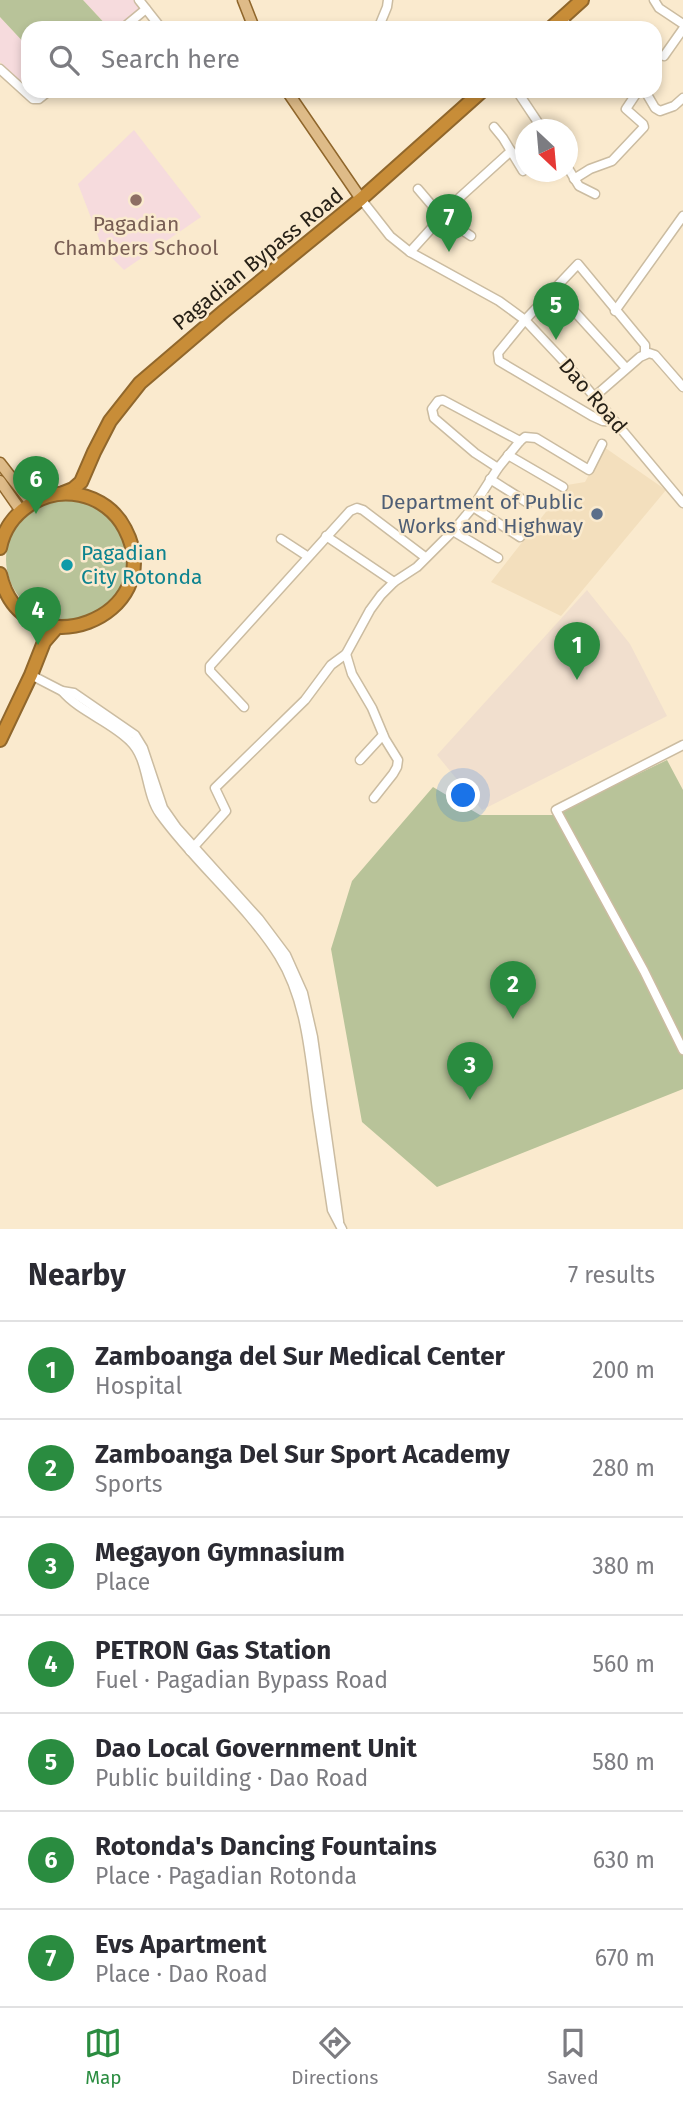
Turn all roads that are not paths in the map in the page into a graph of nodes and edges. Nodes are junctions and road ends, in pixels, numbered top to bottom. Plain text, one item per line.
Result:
1 (139, 0) edge
2 (243, 0) edge
3 (388, 0) edge
4 (582, 0) edge
5 (654, 0) edge
6 (146, 9) junction
7 (131, 21) edge
8 (155, 21) edge
9 (251, 21) edge
10 (381, 21) edge
11 (559, 21) edge
12 (683, 26) edge
13 (664, 56) dead end
14 (0, 69) edge
15 (21, 88) edge
16 (292, 98) edge
17 (474, 98) edge
18 (522, 98) edge
19 (633, 98) edge
20 (649, 98) edge
21 (683, 98) edge
22 (536, 119) edge
23 (494, 127) dead end
24 (511, 151) junction
25 (515, 158) edge
26 (578, 176) edge
27 (577, 182) edge
28 (418, 189) dead end
29 (595, 194) dead end
30 (361, 199) junction
31 (441, 216) junction
32 (683, 216) edge
33 (471, 236) dead end
34 (410, 252) junction
35 (554, 289) junction
36 (615, 311) junction
37 (524, 320) junction
38 (646, 354) junction
39 (626, 368) junction
40 (683, 387) edge
41 (594, 397) junction
42 (615, 422) junction
43 (520, 441) junction
44 (602, 444) dead end
45 (508, 454) junction
46 (0, 463) edge
47 (498, 468) junction
48 (84, 476) junction
49 (490, 479) junction
50 (0, 481) edge
51 (563, 487) dead end
52 (63, 493) junction
53 (90, 497) junction
54 (528, 503) dead end
55 (683, 503) edge
56 (26, 507) junction
57 (472, 507) junction
58 (453, 531) junction
59 (326, 536) junction
60 (520, 537) dead end
61 (281, 539) dead end
62 (0, 548) edge
63 (307, 556) junction
64 (425, 557) junction
65 (498, 558) dead end
66 (0, 574) edge
67 (394, 582) junction
68 (38, 622) junction
69 (57, 627) junction
70 (44, 642) junction
71 (346, 654) junction
72 (31, 675) junction
73 (244, 707) dead end
74 (383, 735) junction
75 (0, 740) edge
76 (683, 745) edge
77 (360, 760) dead end
78 (374, 798) dead end
79 (192, 849) junction
80 (683, 1050) edge
81 (340, 1225) edge

1 - 6 street
2 - 9 main road
3 - 10 street
4 - 11 highway
5 - 12 street
6 - 7 street
6 - 8 street
12 - 13 street
14 - 15 street
16 - 30 main road
17 - 30 highway, Pagadian Bypass Road
18 - 22 street
19 - 26 street
20 - 21 street
23 - 24 street
24 - 25 street
24 - 31 street
27 - 29 street
28 - 31 street
30 - 34 street, Dao Road
30 - 48 highway, Pagadian Bypass Road
31 - 33 street
31 - 34 street
32 - 36 street
34 - 37 street, Dao Road
35 - 36 street
35 - 37 street
35 - 39 street
36 - 38 street
37 - 41 street, Dao Road
37 - 42 street
38 - 39 street
38 - 40 street
39 - 41 street
41 - 42 street, Dao Road
42 - 55 street, Dao Road
43 - 44 street
43 - 45 street
43 - 47 street
45 - 47 street
45 - 51 street
46 - 56 main road
47 - 49 street
48 - 52 highway, Pagadian Bypass Road
48 - 53 highway
49 - 54 street
49 - 57 street
50 - 56 main road
52 - 53 highway
52 - 56 highway
53 - 69 highway
56 - 62 highway
57 - 58 street
57 - 60 street
58 - 64 street
58 - 65 street
59 - 63 street
59 - 64 street
59 - 67 street
61 - 63 street
63 - 73 street
64 - 67 street
66 - 68 highway
67 - 71 street
68 - 69 highway
68 - 70 highway
69 - 70 highway
70 - 72 highway
71 - 74 street
71 - 79 street
72 - 75 highway
72 - 79 street
74 - 77 street
74 - 78 street
76 - 80 street
79 - 81 street

